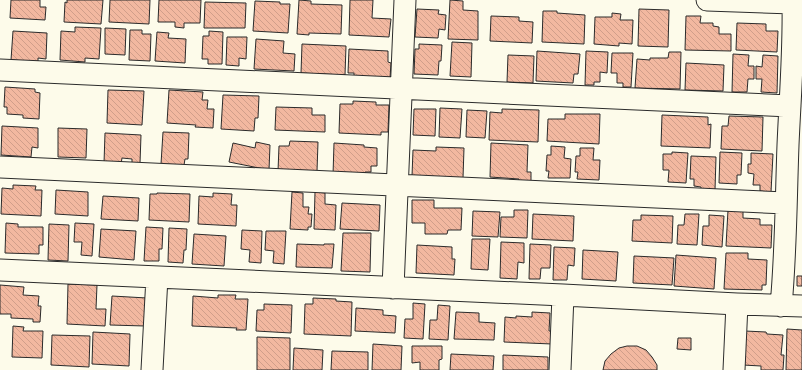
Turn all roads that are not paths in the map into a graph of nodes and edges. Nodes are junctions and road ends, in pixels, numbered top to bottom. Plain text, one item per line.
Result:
1 (405, 0) edge
2 (707, 0) edge
3 (797, 5) edge
4 (0, 70) edge
5 (401, 88) junction
6 (790, 106) junction
7 (0, 167) edge
8 (795, 173) edge
9 (398, 185) junction
10 (786, 202) junction
11 (0, 270) edge
12 (158, 277) junction
13 (393, 288) junction
14 (563, 295) junction
15 (737, 304) junction
16 (781, 306) junction
17 (802, 306) edge
18 (152, 370) edge
19 (560, 370) edge
20 (734, 370) edge

1 - 5 street
2 - 3 street
3 - 6 street
4 - 5 street
5 - 6 street
5 - 9 street
6 - 8 street
7 - 9 street
8 - 10 street
9 - 10 street
9 - 13 street
10 - 16 street
11 - 12 street
12 - 13 street
12 - 18 street
13 - 14 street
14 - 15 street
14 - 19 street
15 - 16 street
15 - 20 street
16 - 17 street

